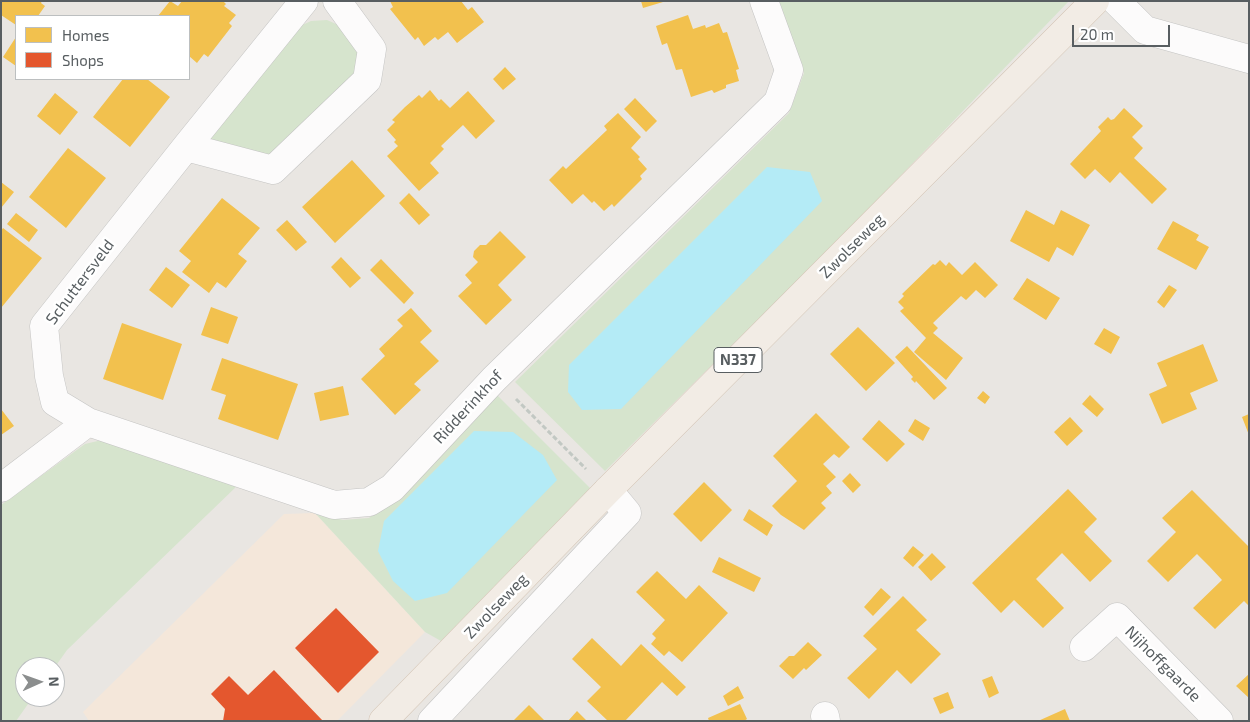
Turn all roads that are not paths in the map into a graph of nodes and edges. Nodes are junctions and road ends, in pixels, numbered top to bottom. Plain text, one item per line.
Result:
1 (304, 1) edge
2 (337, 1) edge
3 (764, 1) edge
4 (1095, 1) edge
5 (1116, 1) edge
6 (1249, 59) edge
7 (186, 147) junction
8 (88, 422) junction
9 (1, 488) edge
10 (608, 490) junction
11 (1084, 647) dead end
12 (383, 721) edge
13 (432, 721) edge
14 (1219, 721) edge

1 - 7 street, Schuttersveld
2 - 7 street
3 - 8 street, Ridderinkhof
4 - 10 main road, Zwolseweg / N337
5 - 6 street
7 - 8 street, Schuttersveld
8 - 9 street
10 - 12 main road, Zwolseweg / N337
10 - 13 street, Zwolseweg
11 - 14 street, Nijhoffgaarde

